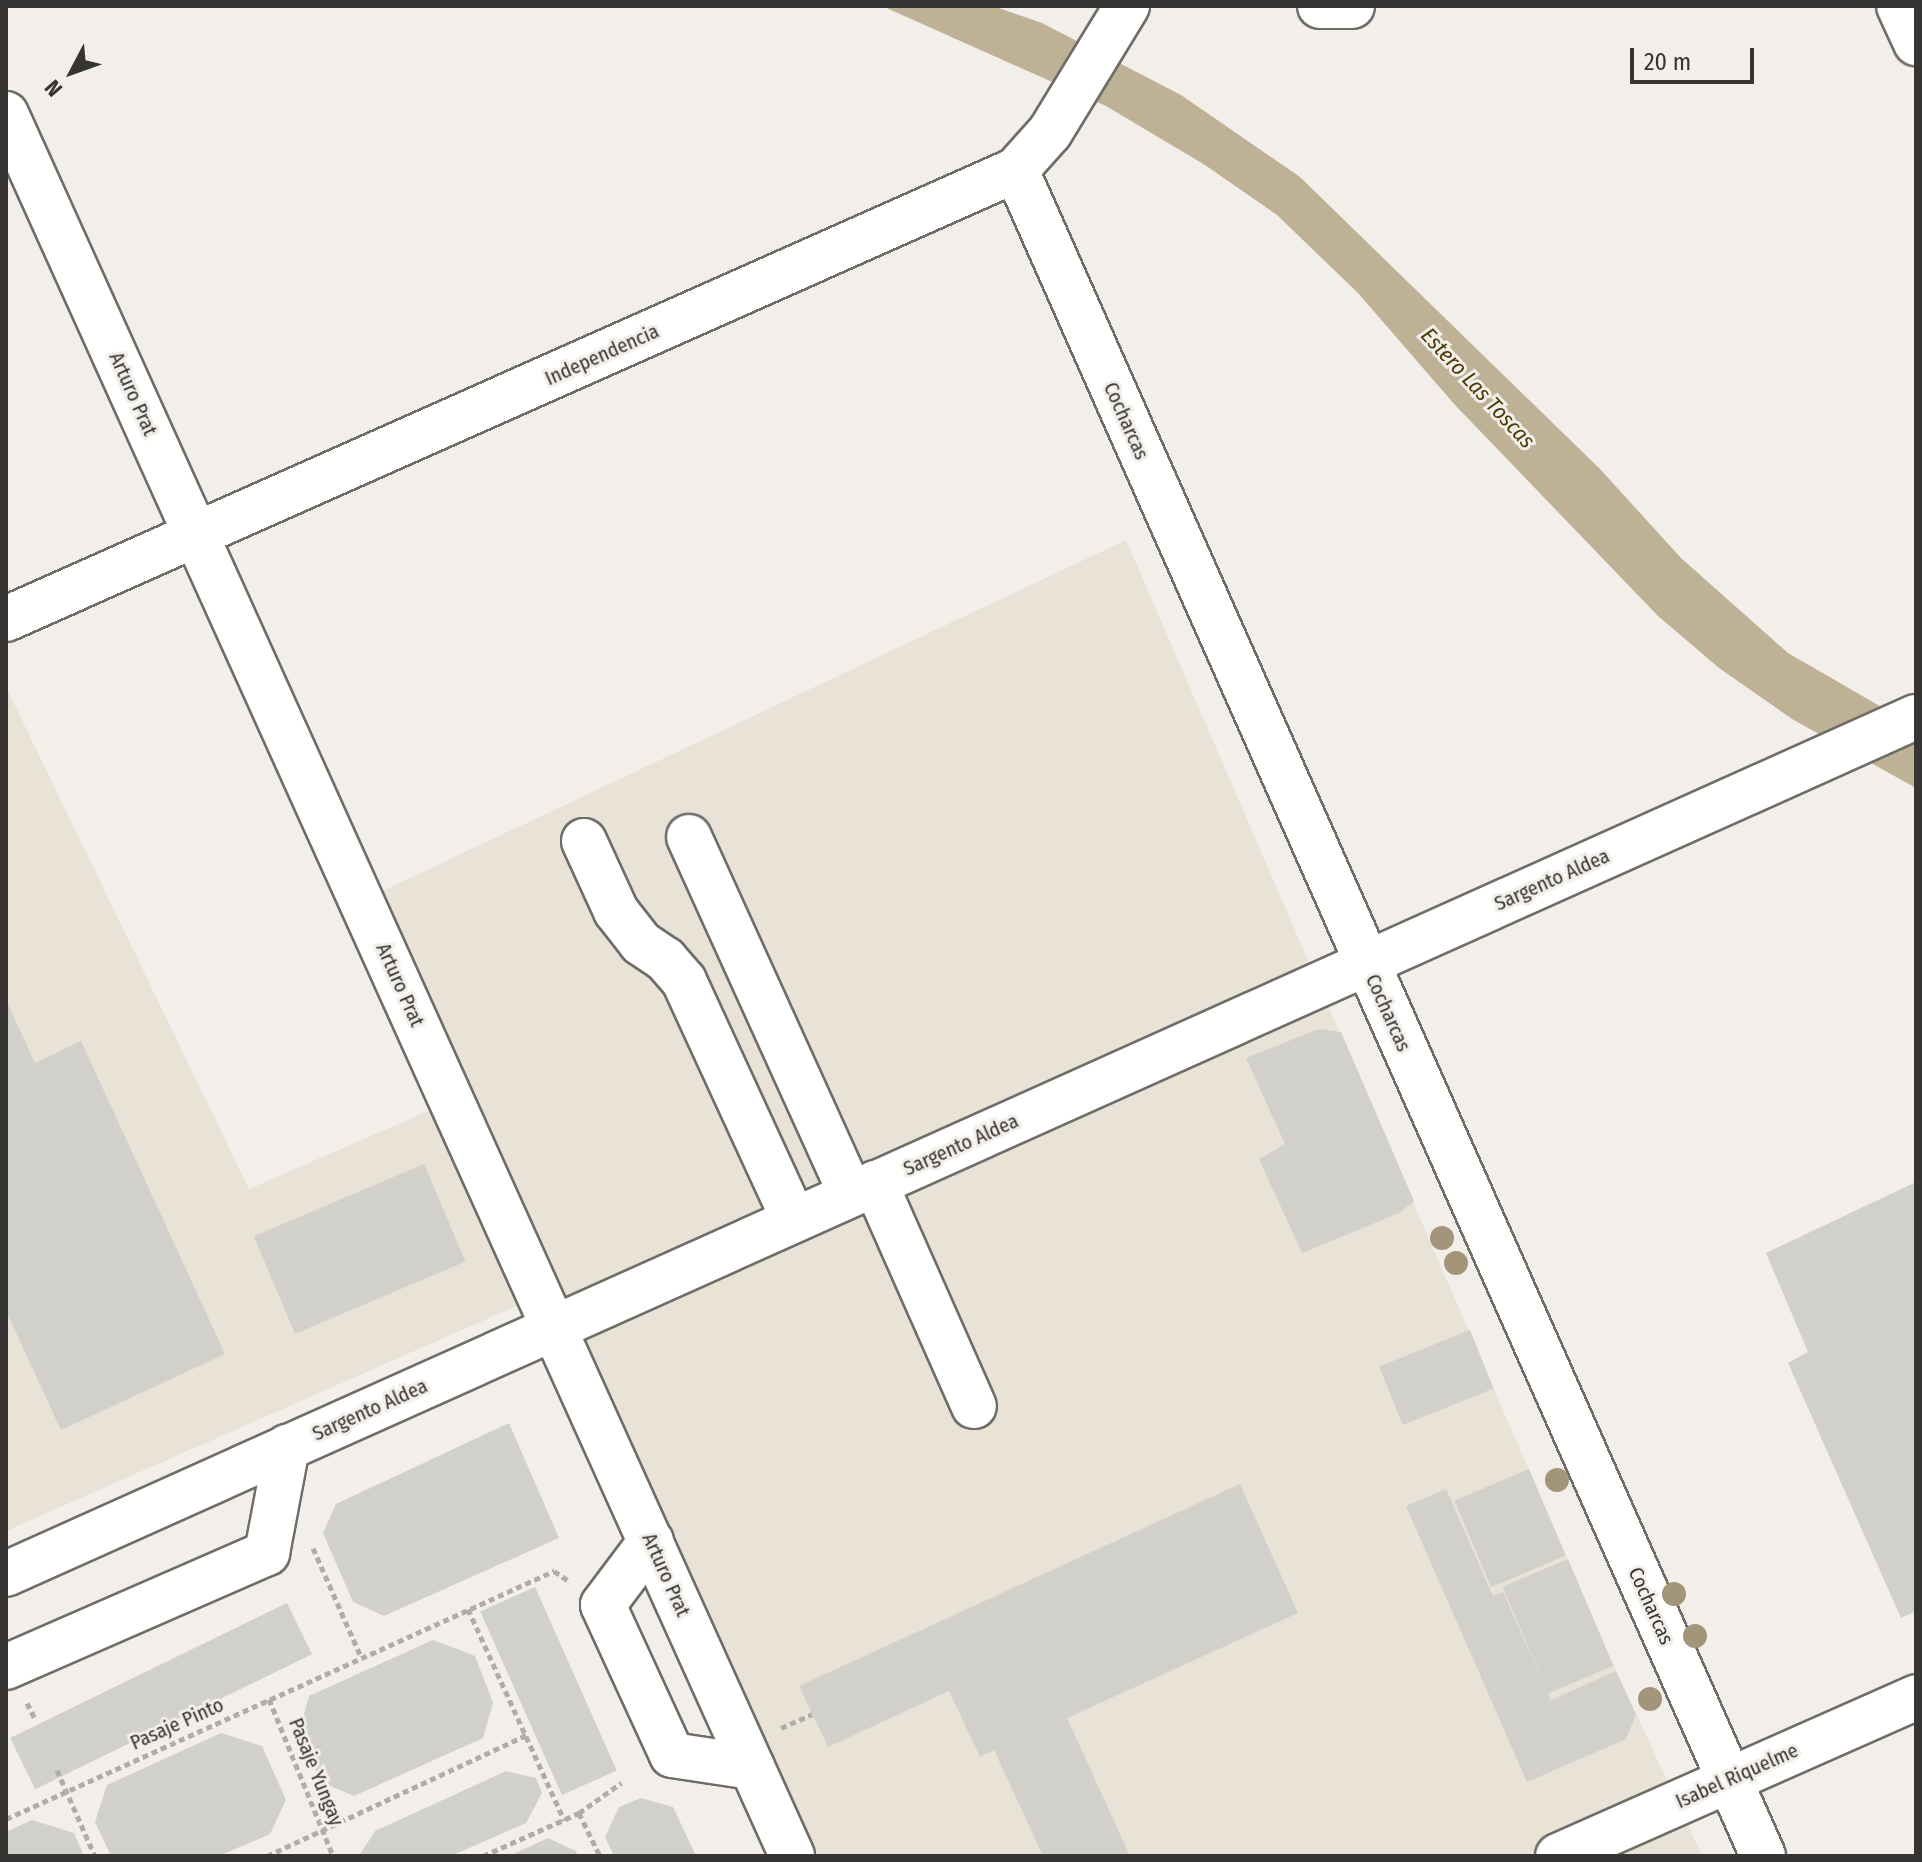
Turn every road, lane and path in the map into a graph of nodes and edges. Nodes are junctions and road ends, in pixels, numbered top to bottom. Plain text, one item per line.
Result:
1 (1127, 6) edge
2 (1320, 6) edge
3 (1352, 6) edge
4 (1899, 6) edge
5 (1916, 43) edge
6 (6, 114) edge
7 (1016, 170) junction
8 (197, 537) junction
9 (6, 619) edge
10 (1916, 717) edge
11 (689, 837) dead end
12 (584, 841) dead end
13 (1366, 963) junction
14 (863, 1189) junction
15 (794, 1220) junction
16 (554, 1327) junction
17 (974, 1406) dead end
18 (287, 1447) junction
19 (309, 1538) dead end
20 (651, 1541) junction
21 (6, 1574) edge
22 (603, 1605) junction
23 (468, 1609) junction
24 (361, 1657) junction
25 (6, 1667) edge
26 (1916, 1697) edge
27 (269, 1699) junction
28 (526, 1735) junction
29 (752, 1767) junction
30 (57, 1770) dead end
31 (1729, 1780) junction
32 (621, 1783) dead end
33 (67, 1791) junction
34 (579, 1813) junction
35 (6, 1819) edge
36 (564, 1820) junction
37 (322, 1830) junction
38 (95, 1856) edge
39 (267, 1856) edge
40 (333, 1856) edge
41 (483, 1856) edge
42 (600, 1856) edge
43 (792, 1856) edge
44 (1558, 1856) edge
45 (1763, 1856) edge

1 - 7 street, Independencia
2 - 3 street
4 - 5 street
6 - 8 street, Arturo Prat
7 - 8 street, Independencia
7 - 13 street, Cocharcas
8 - 9 street, Independencia
8 - 16 street, Arturo Prat
10 - 13 street, Sargento Aldea
11 - 14 street
12 - 15 street
13 - 14 street, Sargento Aldea
13 - 31 street, Cocharcas
14 - 15 street, Sargento Aldea
14 - 17 street
15 - 16 street, Sargento Aldea
16 - 18 street, Sargento Aldea
16 - 20 street, Arturo Prat
18 - 21 street, Sargento Aldea
18 - 25 street
19 - 24 path
20 - 22 street
20 - 29 street, Arturo Prat
22 - 23 path, Pasaje Pinto
22 - 29 street
23 - 24 path, Pasaje Pinto
23 - 28 path
24 - 27 path, Pasaje Pinto
26 - 31 street, Isabel Riquelme
27 - 33 path, Pasaje Pinto
27 - 37 path, Pasaje Yungay
28 - 36 path
28 - 37 path
29 - 43 street, Arturo Prat
30 - 33 path
31 - 44 street, Isabel Riquelme
31 - 45 street, Cocharcas
32 - 34 path
33 - 35 path, Pasaje Pinto
33 - 38 path
34 - 36 path
34 - 42 path
36 - 41 path
37 - 39 path
37 - 40 path, Pasaje Yungay

